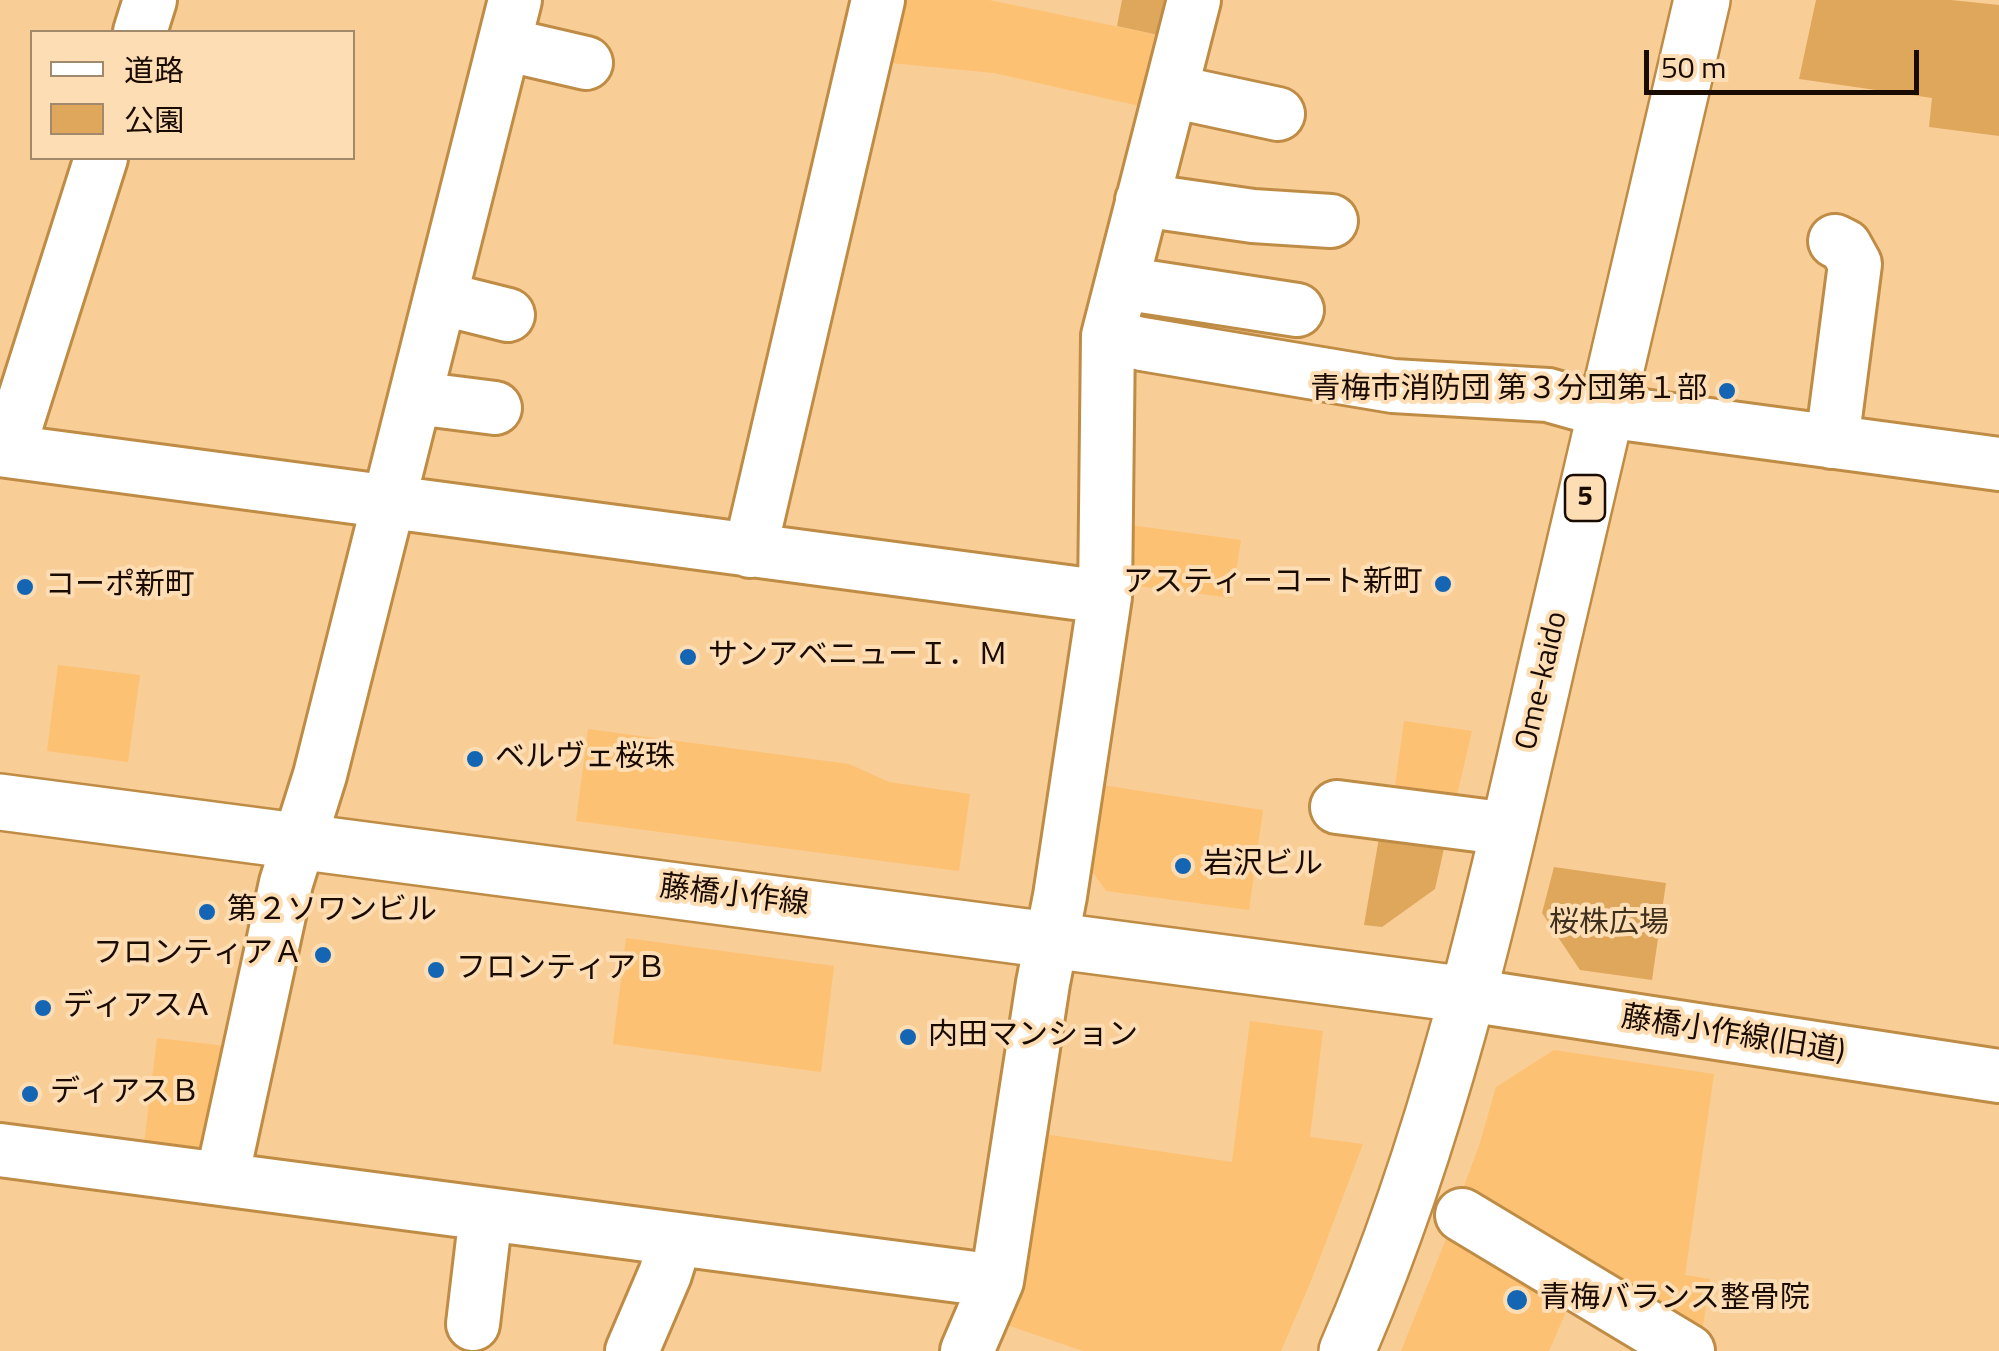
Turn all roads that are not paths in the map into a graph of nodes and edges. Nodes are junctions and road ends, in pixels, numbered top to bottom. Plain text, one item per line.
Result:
1 (150, 0) edge
2 (878, 0) edge
3 (1194, 0) edge
4 (1702, 0) edge
5 (510, 22) edge
6 (141, 30) edge
7 (586, 63) dead end
8 (1170, 91) junction
9 (1278, 114) dead end
10 (100, 160) edge
11 (1142, 200) junction
12 (1331, 221) dead end
13 (1836, 241) dead end
14 (1122, 282) junction
15 (440, 298) junction
16 (1297, 310) dead end
17 (508, 315) dead end
18 (1108, 336) junction
19 (416, 398) junction
20 (495, 408) dead end
21 (1605, 411) junction
22 (1832, 442) junction
23 (4, 451) edge
24 (1999, 464) edge
25 (390, 503) junction
26 (750, 550) junction
27 (1106, 597) junction
28 (0, 802) edge
29 (1337, 807) dead end
30 (1509, 829) junction
31 (300, 841) junction
32 (1052, 939) junction
33 (1468, 995) junction
34 (1999, 1076) edge
35 (0, 1150) edge
36 (222, 1178) junction
37 (486, 1214) junction
38 (1462, 1215) dead end
39 (676, 1239) junction
40 (997, 1281) junction
41 (473, 1324) dead end
42 (632, 1351) edge
43 (967, 1351) edge
44 (1346, 1351) edge
45 (1688, 1351) edge

1 - 6 street
2 - 26 street
3 - 8 street
4 - 21 main road, Ome-kaido / 5
5 - 7 street
5 - 15 street
8 - 9 street
8 - 11 street
10 - 23 street
11 - 12 street
11 - 14 street
13 - 22 street
14 - 16 street
14 - 18 street
15 - 17 street
15 - 19 street
18 - 21 street
18 - 27 street
19 - 20 street
19 - 25 street
21 - 22 street
21 - 30 main road, Ome-kaido / 5
22 - 24 street
23 - 25 street
25 - 26 street
25 - 31 street
26 - 27 street
27 - 32 street
28 - 31 main road, 藤橋小作線
29 - 30 street
30 - 33 main road, Ome-kaido / 5
31 - 32 main road, 藤橋小作線
31 - 36 street
32 - 33 main road, 藤橋小作線
32 - 40 street
33 - 34 street, 藤橋小作線(旧道)
33 - 44 main road, Ome-kaido / 5
35 - 36 street
36 - 37 street
37 - 39 street
37 - 41 street
38 - 45 street
39 - 40 street
39 - 42 street
40 - 43 street

